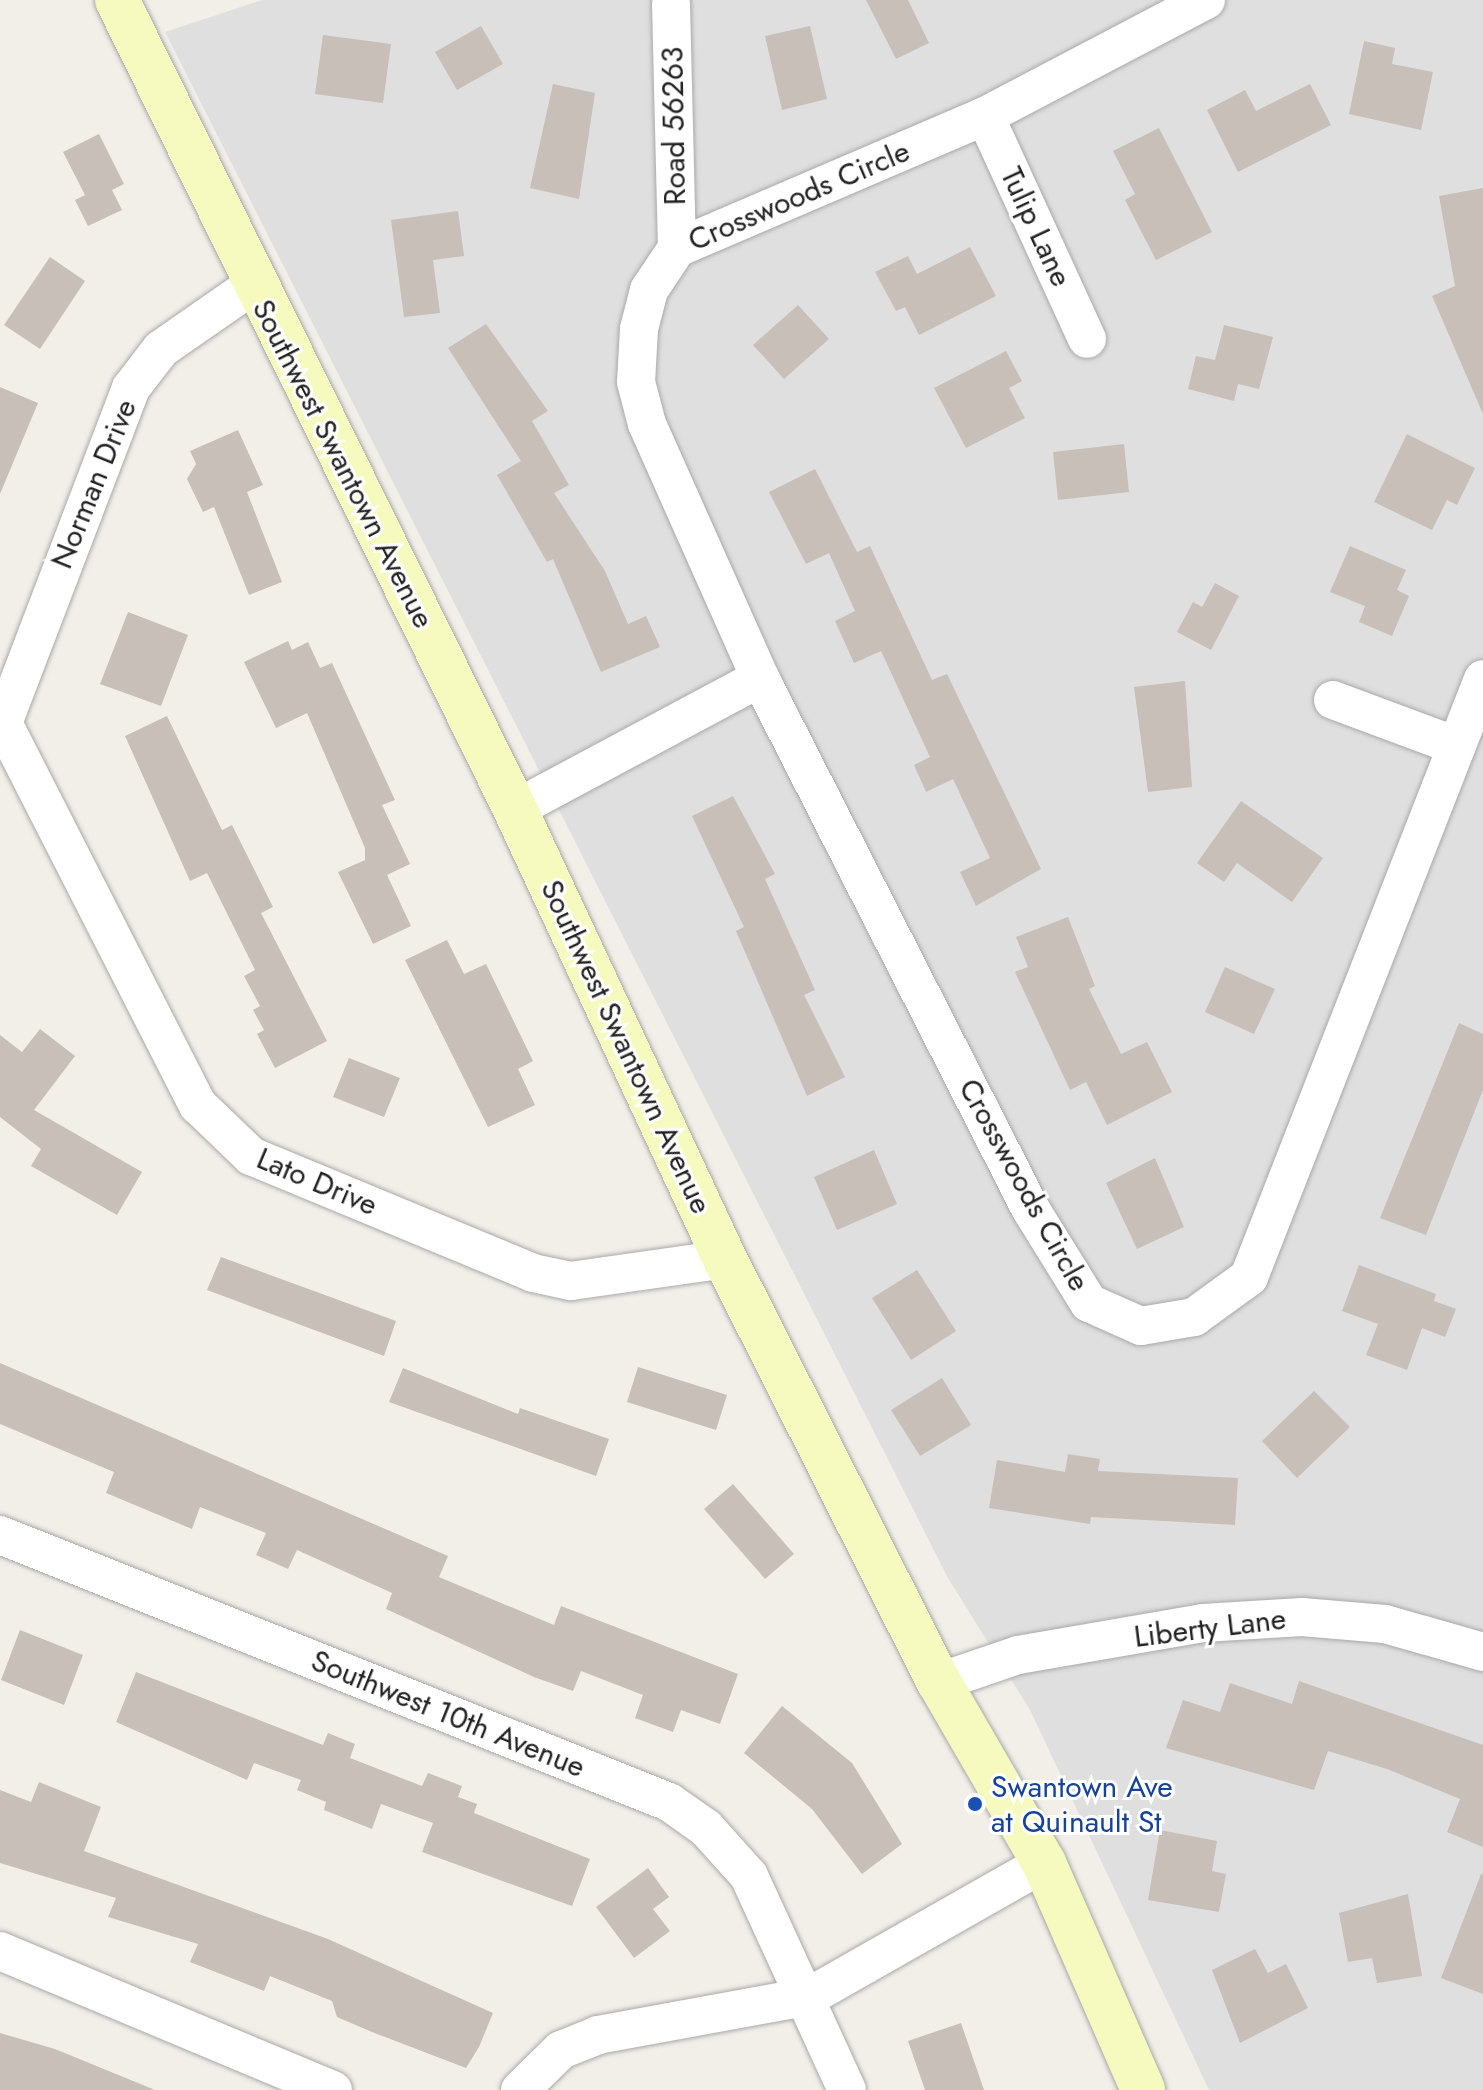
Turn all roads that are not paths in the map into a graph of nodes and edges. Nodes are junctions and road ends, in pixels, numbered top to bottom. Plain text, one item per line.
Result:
1 (117, 0) edge
2 (1206, 0) edge
3 (671, 4) dead end
4 (985, 116) junction
5 (677, 248) junction
6 (253, 285) junction
7 (1087, 339) dead end
8 (760, 678) junction
9 (1483, 679) edge
10 (1333, 700) dead end
11 (2, 727) edge
12 (1457, 746) junction
13 (515, 809) junction
14 (725, 1259) junction
15 (0, 1535) edge
16 (1483, 1652) edge
17 (939, 1682) junction
18 (1044, 1863) junction
19 (0, 1951) edge
20 (810, 1996) junction
21 (333, 2090) edge
22 (520, 2090) edge
23 (847, 2090) edge
24 (1143, 2090) edge

1 - 6 street, Southwest Swantown Avenue
2 - 4 street, Crosswoods Circle
3 - 5 street, Road 56263
4 - 5 street, Crosswoods Circle
4 - 7 street, Tulip Lane
5 - 8 street, Crosswoods Circle
6 - 11 street, Norman Drive
6 - 13 street, Southwest Swantown Avenue
8 - 12 street, Crosswoods Circle
8 - 13 street
9 - 12 street, Crosswoods Circle
10 - 12 street
11 - 14 street, Lato Drive
13 - 14 street, Southwest Swantown Avenue
14 - 17 street, Southwest Swantown Avenue
15 - 20 street, Southwest 10th Avenue
16 - 17 street, Liberty Lane
17 - 18 street, Southwest Swantown Avenue
18 - 20 street
18 - 24 street, Southwest Swantown Avenue
19 - 21 street
20 - 22 street
20 - 23 street, Southwest 10th Avenue

